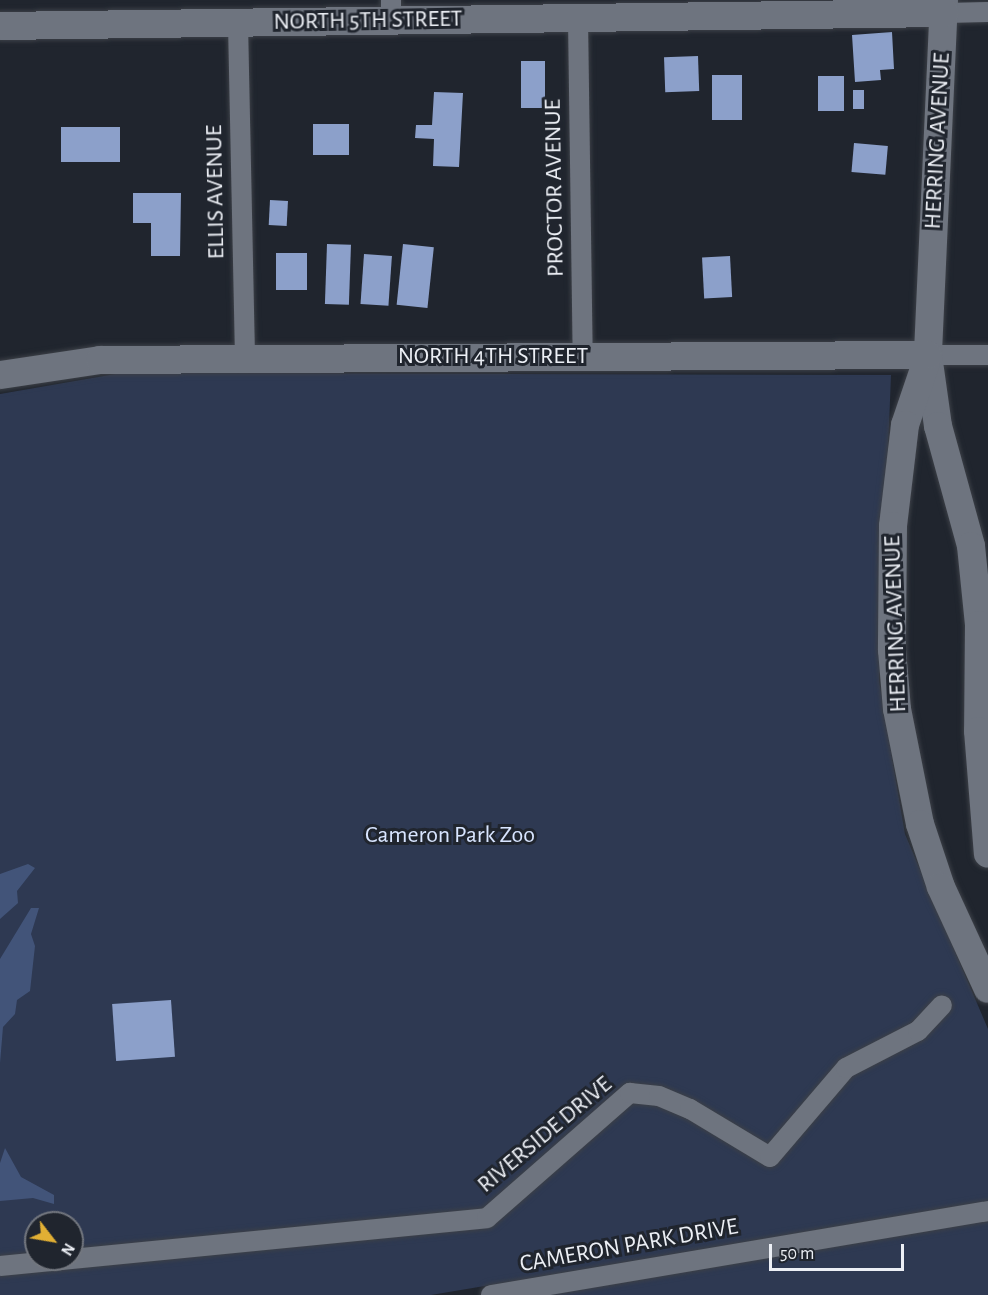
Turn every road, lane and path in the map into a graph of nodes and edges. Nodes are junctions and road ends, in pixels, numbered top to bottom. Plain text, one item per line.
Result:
1 (944, 6) edge
2 (685, 8) edge
3 (391, 10) edge
4 (988, 12) edge
5 (578, 18) junction
6 (238, 23) junction
7 (0, 26) edge
8 (928, 355) junction
9 (988, 355) edge
10 (583, 357) junction
11 (245, 359) junction
12 (0, 375) edge
13 (988, 854) edge
14 (988, 990) edge
15 (942, 1005) dead end
16 (988, 1211) edge
17 (0, 1266) edge
18 (491, 1295) edge

1 - 2 main road, NORTH 5TH STREET
1 - 4 street, NORTH 5TH STREET
1 - 8 main road, HERRING AVENUE
2 - 5 main road, NORTH 5TH STREET
3 - 5 main road, NORTH 5TH STREET
3 - 6 main road, NORTH 5TH STREET
5 - 10 street, PROCTOR AVENUE
6 - 7 main road, NORTH 5TH STREET
6 - 11 street, ELLIS AVENUE
8 - 9 street, NORTH 4TH STREET
8 - 10 main road, NORTH 4TH STREET
8 - 13 main road, HERRING AVENUE
8 - 14 main road, HERRING AVENUE
10 - 11 main road, NORTH 4TH STREET
11 - 12 main road, NORTH 4TH STREET
15 - 17 street, RIVERSIDE DRIVE
16 - 18 street, CAMERON PARK DRIVE

